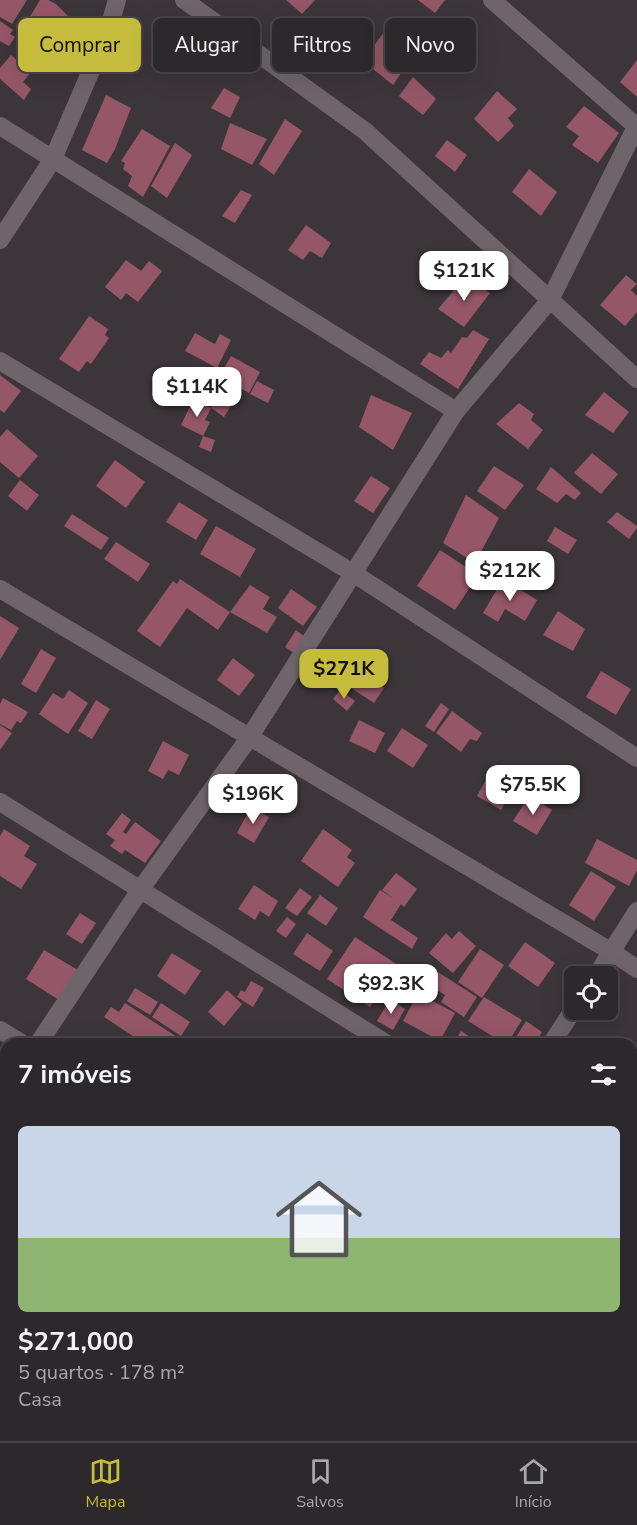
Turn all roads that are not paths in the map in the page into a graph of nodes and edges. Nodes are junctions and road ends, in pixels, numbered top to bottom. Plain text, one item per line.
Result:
1 (117, 0) edge
2 (184, 0) edge
3 (492, 0) edge
4 (0, 126) edge
5 (637, 126) edge
6 (53, 159) junction
7 (0, 240) edge
8 (550, 300) junction
9 (0, 362) edge
10 (637, 379) edge
11 (456, 411) junction
12 (353, 573) junction
13 (0, 589) edge
14 (249, 738) junction
15 (637, 758) edge
16 (0, 802) edge
17 (140, 890) junction
18 (637, 911) edge
19 (612, 952) junction
20 (603, 966) edge
21 (637, 969) edge
22 (567, 1020) edge
23 (0, 1030) edge
24 (13, 1038) edge
25 (42, 1038) edge
26 (377, 1038) edge
27 (555, 1038) edge

1 - 6 street
2 - 8 street
3 - 5 street
4 - 6 street
5 - 8 street
6 - 7 street
6 - 11 street
8 - 10 street
8 - 11 street
9 - 12 street
11 - 12 street
12 - 14 street
12 - 15 street
13 - 14 street
14 - 17 street
14 - 19 street
16 - 17 street
17 - 25 street
17 - 26 street
18 - 19 street
19 - 20 street
19 - 21 street
22 - 27 street
23 - 24 street

